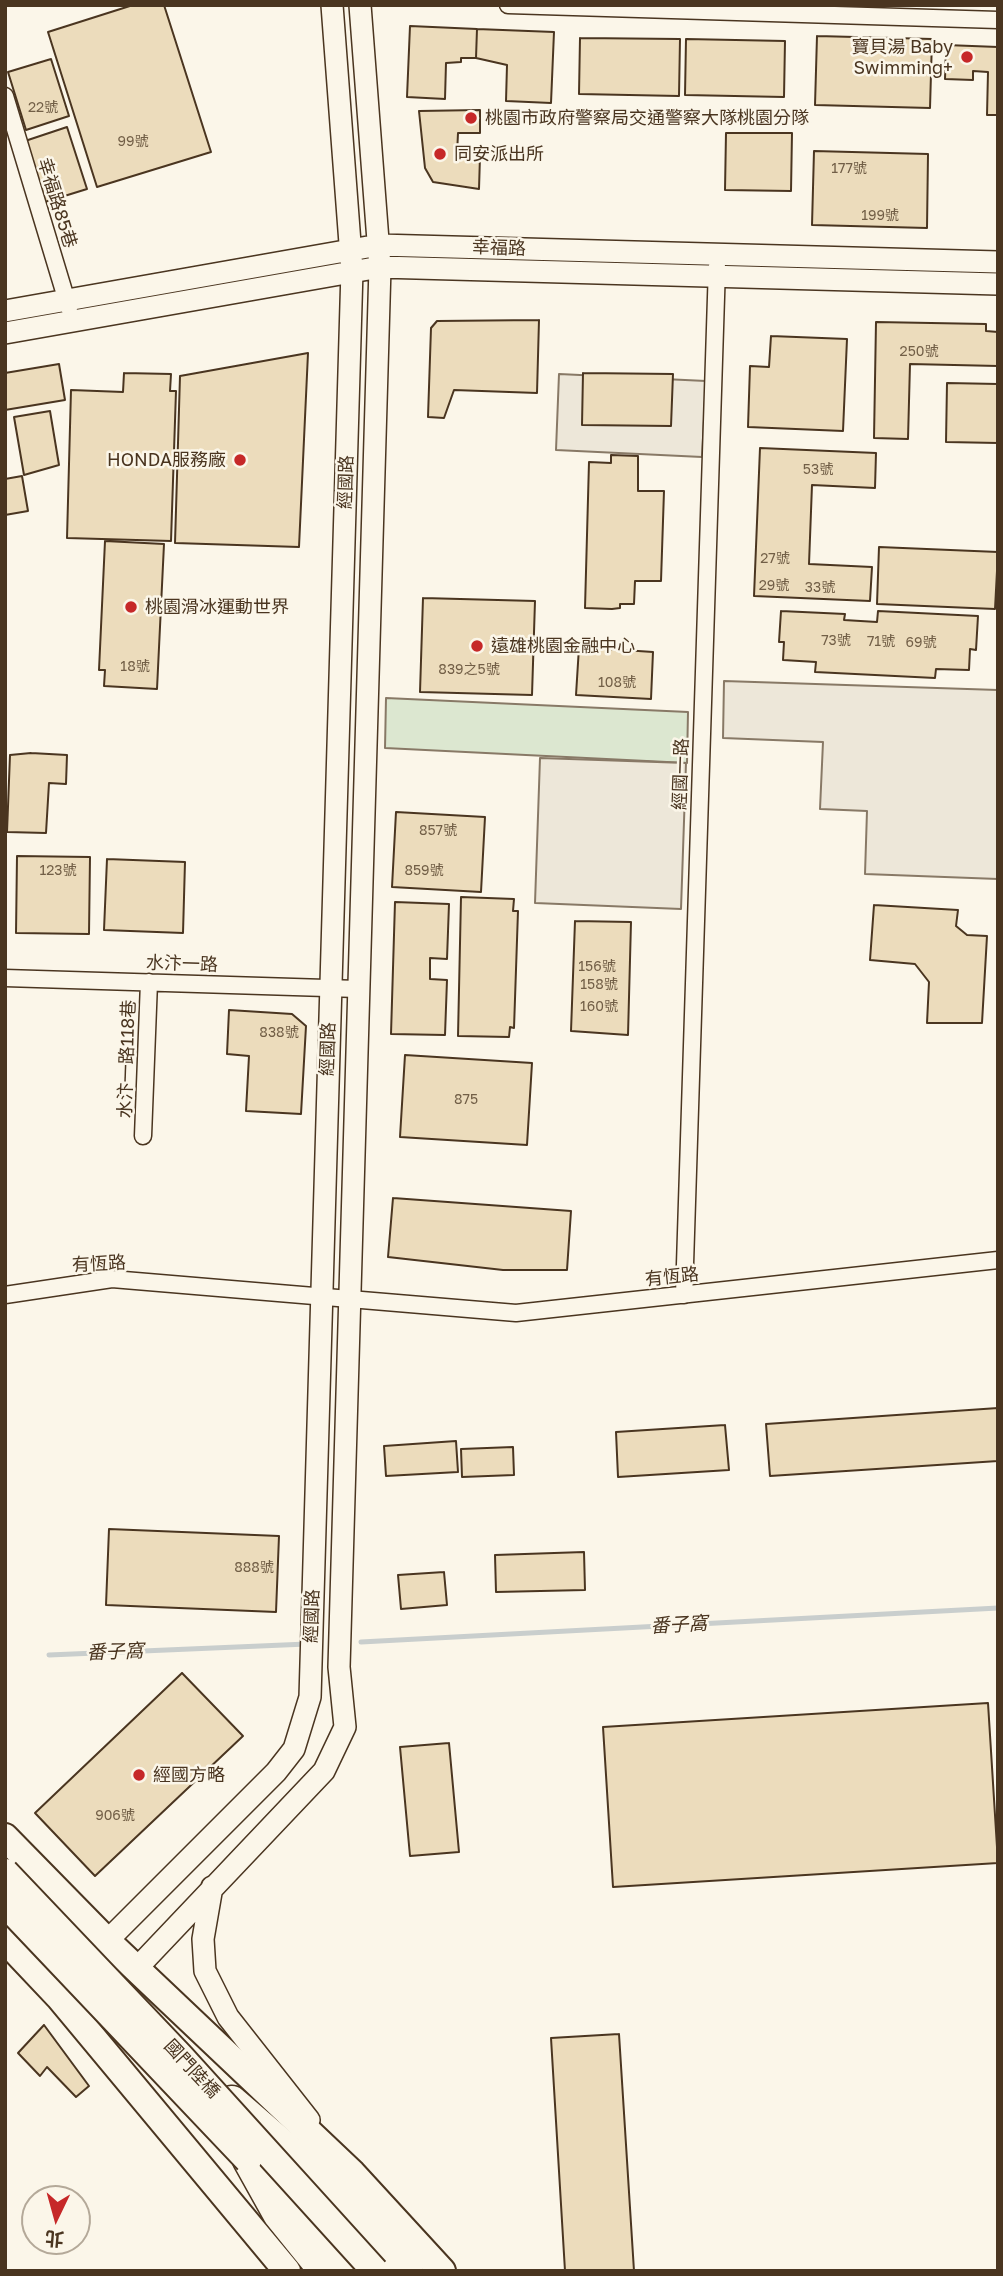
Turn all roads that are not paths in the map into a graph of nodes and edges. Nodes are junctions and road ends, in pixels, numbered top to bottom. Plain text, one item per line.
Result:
1 (332, 5) edge
2 (360, 5) edge
3 (508, 5) edge
4 (998, 20) edge
5 (5, 96) edge
6 (379, 245) junction
7 (717, 255) junction
8 (352, 259) junction
9 (998, 262) edge
10 (380, 267) junction
11 (716, 278) junction
12 (998, 284) edge
13 (69, 310) junction
14 (5, 312) edge
15 (5, 332) edge
16 (5, 978) edge
17 (149, 982) junction
18 (330, 988) junction
19 (358, 989) junction
20 (143, 1136) dead end
21 (998, 1260) edge
22 (5, 1295) edge
23 (684, 1295) junction
24 (321, 1297) junction
25 (349, 1300) junction
26 (5, 1837) edge
27 (5, 1871) edge
28 (212, 1887) junction
29 (5, 1904) edge
30 (5, 1940) edge
31 (106, 1940) junction
32 (138, 1967) junction
33 (59, 1997) junction
34 (181, 2057) junction
35 (248, 2160) junction
36 (352, 2173) junction
37 (287, 2271) edge
38 (324, 2271) edge
39 (348, 2271) edge
40 (375, 2271) edge
41 (408, 2271) edge
42 (442, 2271) edge

1 - 8 street, 經國路
2 - 6 street, 經國路
3 - 4 street
5 - 13 street, 幸福路85巷
6 - 7 street, 幸福路
6 - 8 street, 幸福路
6 - 10 street, 經國路
7 - 9 street, 幸福路
7 - 11 street, 經國一路
8 - 10 street, 幸福路
8 - 13 street, 幸福路
8 - 18 street, 經國路
10 - 11 street, 幸福路
10 - 19 street, 經國路
11 - 12 street, 幸福路
11 - 23 street, 經國一路
13 - 14 street, 幸福路
13 - 15 street, 幸福路
16 - 17 street, 水汴一路
17 - 18 street, 水汴一路
17 - 20 street, 水汴一路118巷
18 - 19 street, 水汴一路
18 - 24 street, 經國路
19 - 25 street, 經國路
21 - 23 street, 有恆路
22 - 24 street, 有恆路
23 - 25 street, 有恆路
24 - 25 street, 有恆路
24 - 31 street, 經國路
25 - 28 street, 經國路
26 - 31 main road
27 - 34 main road, 國門陸橋, bridge
28 - 32 street, 經國路
28 - 36 street
29 - 35 main road, 國門陸橋, bridge
30 - 33 main road
31 - 32 main road
31 - 33 street, 經國路
32 - 36 main road
33 - 37 main road
34 - 40 main road, 國門陸橋, bridge
34 - 41 highway, bridge
35 - 38 highway
35 - 39 main road, 國門陸橋
36 - 42 main road

